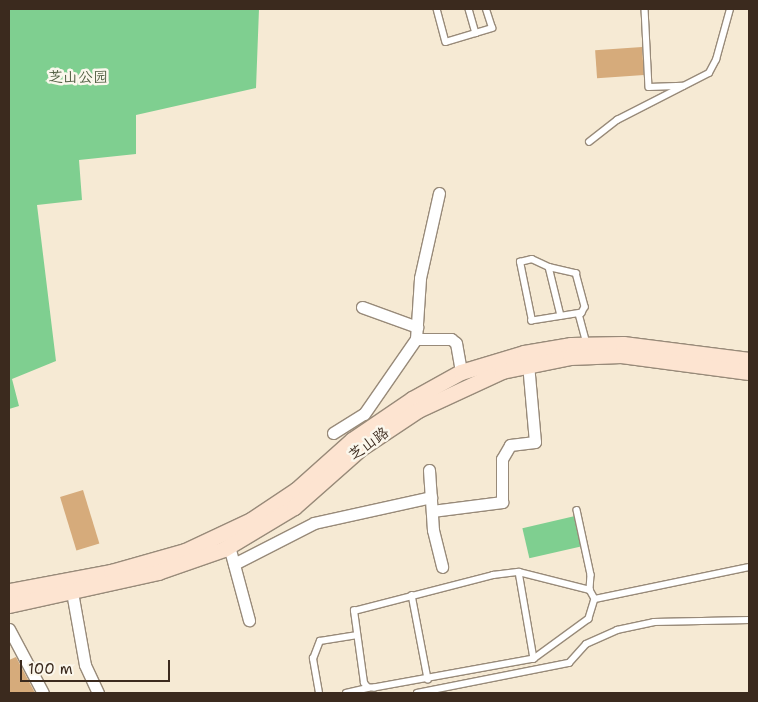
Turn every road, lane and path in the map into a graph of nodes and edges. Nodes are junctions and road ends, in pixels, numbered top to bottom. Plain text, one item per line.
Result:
1 (437, 9) edge
2 (469, 9) edge
3 (486, 9) edge
4 (646, 9) edge
5 (730, 9) edge
6 (476, 33) junction
7 (685, 86) junction
8 (589, 142) dead end
9 (439, 193) dead end
10 (550, 267) junction
11 (362, 307) dead end
12 (579, 314) junction
13 (561, 316) junction
14 (417, 328) junction
15 (416, 340) junction
16 (588, 345) junction
17 (749, 360) edge
18 (528, 364) junction
19 (461, 372) junction
20 (749, 372) edge
21 (333, 433) dead end
22 (429, 470) dead end
23 (431, 496) junction
24 (577, 510) dead end
25 (432, 511) junction
26 (229, 546) junction
27 (234, 564) junction
28 (442, 566) dead end
29 (749, 567) edge
30 (519, 572) junction
31 (590, 590) junction
32 (9, 592) edge
33 (72, 592) junction
34 (412, 595) junction
35 (595, 599) junction
36 (9, 605) edge
37 (249, 620) dead end
38 (749, 620) edge
39 (9, 629) edge
40 (356, 635) junction
41 (534, 659) junction
42 (428, 679) junction
43 (368, 688) junction
44 (43, 693) edge
45 (98, 693) edge
46 (319, 693) edge
47 (346, 693) edge
48 (417, 693) edge

1 - 6 lane
2 - 6 lane
3 - 6 lane
4 - 7 lane
5 - 7 lane
7 - 8 lane
9 - 14 street
10 - 12 lane
10 - 13 lane
10 - 13 lane
11 - 14 street
12 - 13 lane
12 - 16 lane
14 - 15 street
15 - 19 street
15 - 21 street
16 - 17 main road
16 - 19 main road
18 - 20 main road, 芝山路
18 - 25 street
18 - 26 main road, 芝山路
19 - 32 main road
22 - 23 street
23 - 25 street
23 - 27 street
24 - 31 lane
25 - 28 street
26 - 27 street
26 - 33 main road, 芝山路
27 - 37 street
29 - 35 lane
30 - 31 lane
30 - 34 lane
30 - 41 lane
31 - 35 lane
33 - 36 main road, 芝山路
33 - 45 street
34 - 40 lane
34 - 42 lane
35 - 41 lane
38 - 48 lane
39 - 44 street
40 - 43 lane
40 - 46 lane
41 - 42 lane
42 - 43 lane
43 - 47 lane

